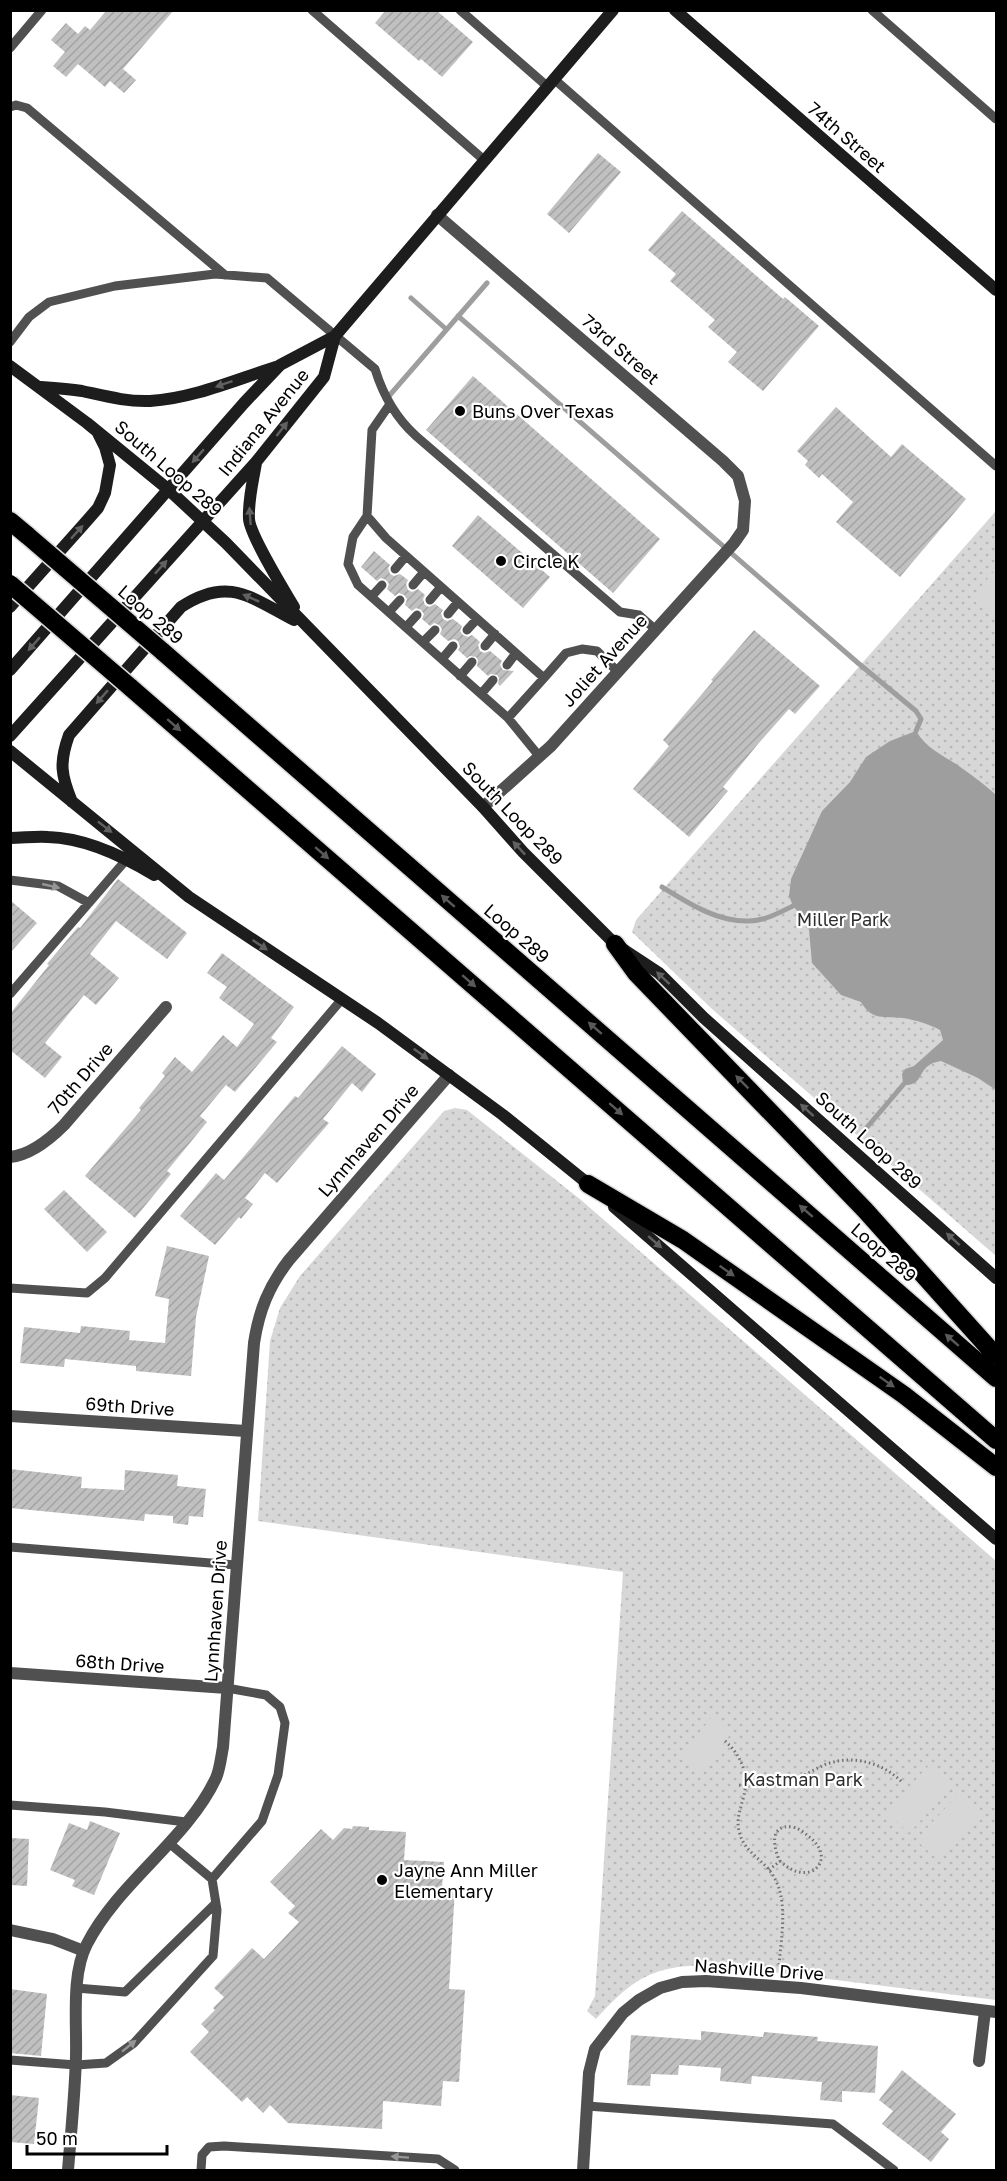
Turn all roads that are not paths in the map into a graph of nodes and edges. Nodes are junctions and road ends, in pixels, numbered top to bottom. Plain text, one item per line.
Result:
1 (42, 10) edge
2 (312, 10) edge
3 (460, 10) edge
4 (614, 10) edge
5 (675, 10) edge
6 (872, 10) edge
7 (10, 48) edge
8 (551, 83) junction
9 (12, 104) edge
10 (996, 118) edge
11 (484, 160) junction
12 (437, 215) junction
13 (226, 275) junction
14 (996, 290) edge
15 (335, 336) junction
16 (10, 342) edge
17 (280, 365) junction
18 (10, 366) edge
19 (41, 387) junction
20 (390, 404) junction
21 (96, 430) junction
22 (256, 462) junction
23 (996, 466) edge
24 (169, 489) junction
25 (367, 516) junction
26 (10, 521) edge
27 (202, 521) junction
28 (743, 530) joint
29 (406, 556) junction
30 (395, 569) dead end
31 (424, 572) junction
32 (10, 584) edge
33 (382, 585) dead end
34 (413, 585) dead end
35 (441, 587) junction
36 (372, 596) junction
37 (400, 600) dead end
38 (430, 600) dead end
39 (458, 602) junction
40 (10, 607) edge
41 (389, 612) junction
42 (448, 614) dead end
43 (417, 615) dead end
44 (477, 619) junction
45 (303, 624) junction
46 (406, 627) junction
47 (435, 630) dead end
48 (467, 630) dead end
49 (656, 630) junction
50 (495, 634) junction
51 (423, 642) junction
52 (453, 646) dead end
53 (485, 646) dead end
54 (516, 653) junction
55 (441, 659) junction
56 (472, 662) dead end
57 (507, 665) dead end
58 (10, 670) edge
59 (618, 672) junction
60 (460, 676) junction
61 (544, 678) junction
62 (493, 680) dead end
63 (481, 694) junction
64 (508, 718) junction
65 (10, 736) edge
66 (10, 751) edge
67 (539, 756) junction
68 (72, 802) junction
69 (483, 807) junction
70 (10, 838) edge
71 (126, 860) junction
72 (10, 880) edge
73 (189, 897) junction
74 (89, 903) junction
75 (615, 944) junction
76 (10, 994) edge
77 (342, 999) junction
78 (166, 1007) dead end
79 (449, 1074) junction
80 (10, 1157) edge
81 (588, 1184) junction
82 (996, 1278) edge
83 (10, 1288) edge
84 (996, 1356) edge
85 (996, 1378) edge
86 (10, 1416) edge
87 (246, 1431) junction
88 (996, 1440) edge
89 (996, 1467) edge
90 (996, 1539) edge
91 (10, 1547) edge
92 (236, 1565) junction
93 (10, 1673) edge
94 (227, 1688) junction
95 (10, 1805) edge
96 (186, 1822) junction
97 (169, 1843) junction
98 (212, 1879) junction
99 (216, 1903) junction
100 (10, 1930) edge
101 (84, 1951) junction
102 (76, 1988) junction
103 (991, 2012) edge
104 (10, 2060) edge
105 (979, 2061) dead end
106 (76, 2065) junction
107 (587, 2106) junction
108 (68, 2170) edge
109 (201, 2170) edge
110 (455, 2170) edge
111 (583, 2170) edge
112 (894, 2170) edge

1 - 7 lane
2 - 11 lane
3 - 8 lane
4 - 8 main road, Indiana Avenue
5 - 14 main road, 74th Street
6 - 10 lane
8 - 11 main road, Indiana Avenue
8 - 23 lane
9 - 13 lane
11 - 12 main road, Indiana Avenue
12 - 15 main road, Indiana Avenue
12 - 28 street, 73rd Street
13 - 15 lane
13 - 16 lane
15 - 17 main road, Indiana Avenue
15 - 20 lane
22 -> 15 main road, Indiana Avenue
17 -> 19 main road
17 -> 24 main road, Indiana Avenue
18 - 19 main road, South Loop 289
19 - 21 main road, South Loop 289
20 - 25 lane
20 - 49 lane
21 - 24 main road, South Loop 289
40 -> 21 main road
22 - 27 main road, Indiana Avenue
45 -> 22 main road
24 - 27 main road, South Loop 289
24 -> 58 main road, Indiana Avenue
25 - 29 lane
25 - 36 lane
85 -> 26 highway, Loop 289, bridge
27 - 45 main road, South Loop 289
65 -> 27 main road, Indiana Avenue
28 - 49 street, Joliet Avenue
29 - 30 lane
29 - 31 lane
31 - 34 lane
31 - 35 lane
32 -> 88 highway, bridge
33 - 36 lane
35 - 38 lane
35 - 39 lane
36 - 41 lane
37 - 41 lane
39 - 42 lane
39 - 44 lane
41 - 46 lane
43 - 46 lane
44 - 48 lane
44 - 50 lane
45 -> 68 main road
45 - 69 main road, South Loop 289
46 - 51 lane
47 - 51 lane
49 - 59 street, Joliet Avenue
50 - 53 lane
50 - 54 lane
51 - 55 lane
52 - 55 lane
54 - 57 lane
54 - 61 lane
55 - 60 lane
56 - 60 lane
59 - 61 lane
59 - 67 street, Joliet Avenue
60 - 63 lane
61 - 64 lane
62 - 63 lane
63 - 64 lane
64 - 67 lane
66 - 68 main road
67 - 69 street, Joliet Avenue
68 -> 73 main road
75 -> 69 main road, South Loop 289
70 - 71 main road
71 - 73 main road
71 - 74 lane
72 -> 74 lane
73 -> 77 main road
74 - 76 lane
82 -> 75 main road, South Loop 289
84 -> 75 highway
77 -> 79 main road
77 - 83 lane
78 - 80 street, 70th Drive
79 - 81 main road
79 - 87 street, Lynnhaven Drive
81 -> 89 highway
81 -> 90 main road
86 - 87 street, 69th Drive
87 - 92 street, Lynnhaven Drive
91 - 92 lane
92 - 94 street, Lynnhaven Drive
93 - 94 street, 68th Drive
94 - 96 street, Lynnhaven Drive
94 - 98 lane
95 - 96 lane
96 - 97 street, Lynnhaven Drive
97 - 98 lane
97 - 101 street, Lynnhaven Drive
98 - 99 lane
99 - 102 lane
106 -> 99 lane
100 - 101 street
101 - 102 street, Lynnhaven Drive
102 - 106 street, Lynnhaven Drive
103 - 105 street
103 - 107 street, Nashville Drive
104 - 106 lane
106 - 108 street, Lynnhaven Drive
107 - 111 street, Nashville Drive
107 - 112 lane
110 -> 109 lane

